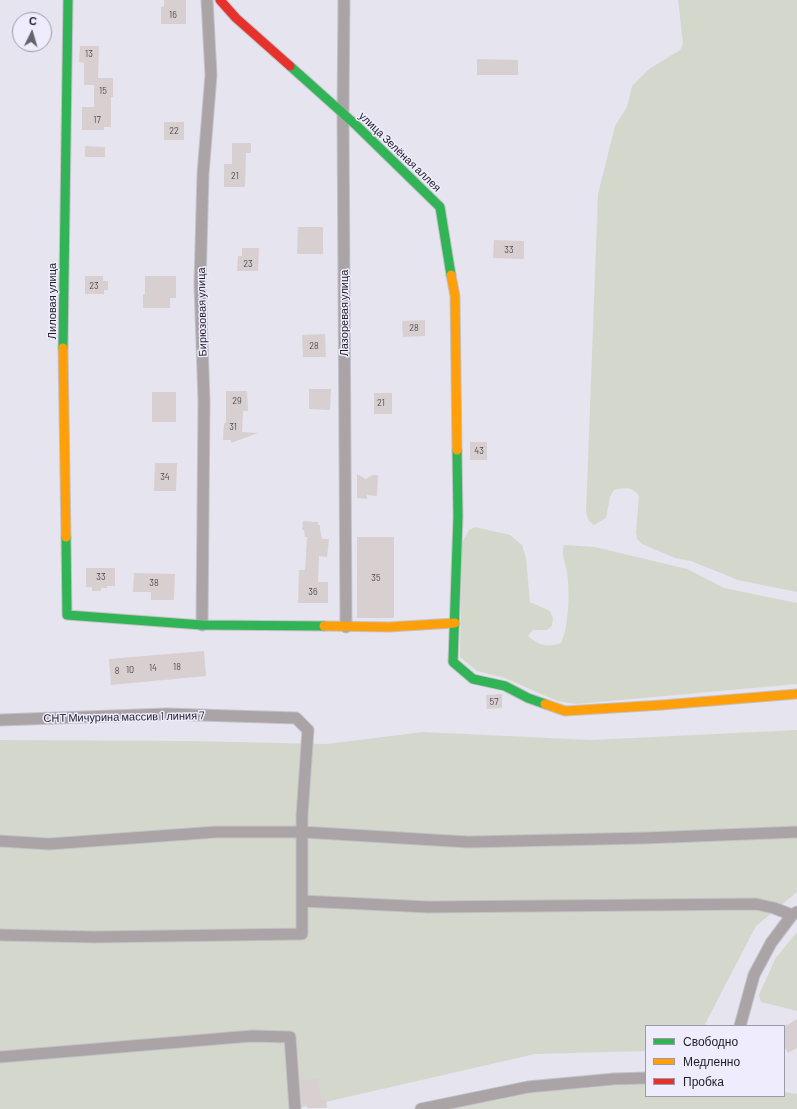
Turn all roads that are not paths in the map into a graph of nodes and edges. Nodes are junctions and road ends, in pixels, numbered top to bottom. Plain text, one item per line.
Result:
1 (68, 0) edge
2 (207, 0) edge
3 (220, 0) edge
4 (344, 0) edge
5 (343, 114) junction
6 (455, 623) junction
7 (202, 625) junction
8 (346, 626) junction
9 (797, 694) edge
10 (0, 720) edge
11 (302, 832) junction
12 (797, 832) edge
13 (0, 841) edge
14 (302, 901) junction
15 (795, 914) edge
16 (0, 935) edge
17 (740, 1025) edge
18 (0, 1057) edge
19 (645, 1078) edge
20 (295, 1109) edge
21 (421, 1109) edge

1 - 7 street, Лиловая улица
2 - 7 street, Бирюзовая улица
3 - 5 street, улица Зелёная аллея
4 - 5 street, Лазоревая улица
5 - 6 street, улица Зелёная аллея
5 - 8 street, Лазоревая улица
6 - 8 street
6 - 9 street, улица Зелёная аллея
7 - 8 street
10 - 11 street, СНТ Мичурина массив 1 линия 7
11 - 12 street
11 - 13 street
11 - 14 street
14 - 15 street
14 - 16 street
15 - 17 street
18 - 20 street
19 - 21 street

